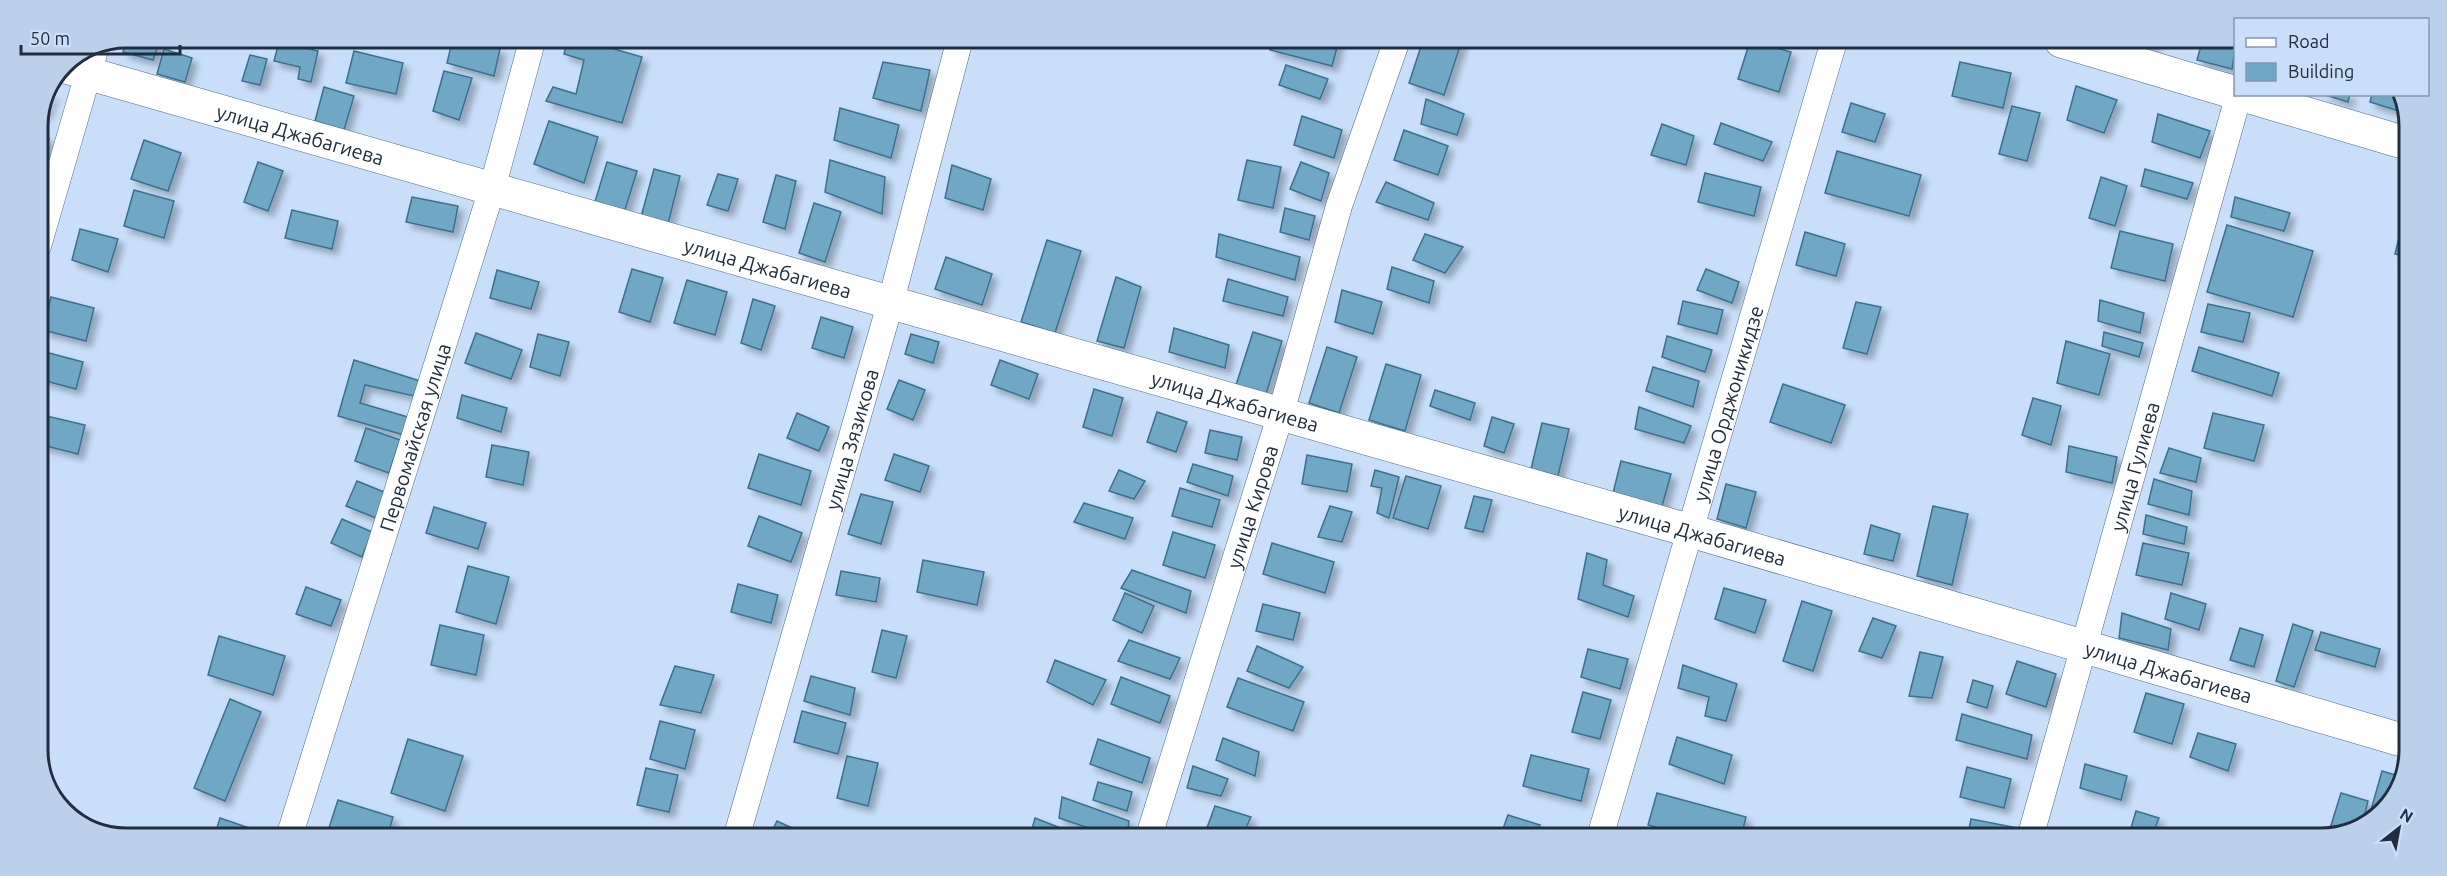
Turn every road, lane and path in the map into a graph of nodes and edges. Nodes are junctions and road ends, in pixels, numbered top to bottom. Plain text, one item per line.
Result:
1 (530, 48) edge
2 (958, 48) edge
3 (1394, 48) edge
4 (1832, 48) edge
5 (2081, 48) edge
6 (82, 63) edge
7 (2234, 93) edge
8 (2237, 96) edge
9 (2245, 96) edge
10 (2399, 141) edge
11 (492, 189) junction
12 (48, 204) edge
13 (891, 301) junction
14 (1281, 413) junction
15 (1691, 531) junction
16 (2084, 646) junction
17 (2399, 739) edge
18 (292, 828) edge
19 (739, 828) edge
20 (1151, 828) edge
21 (1603, 828) edge
22 (2033, 828) edge

1 - 11 street, Первомайская улица
2 - 13 street, улица Зязикова
3 - 14 street, улица Кирова
4 - 15 street, улица Орджоникидзе
5 - 7 main road
6 - 11 main road, улица Джабагиева
6 - 12 street
8 - 16 street, улица Гулиева
9 - 10 main road
11 - 13 main road, улица Джабагиева
11 - 18 street, Первомайская улица
13 - 14 main road, улица Джабагиева
13 - 19 street, улица Зязикова
14 - 15 main road, улица Джабагиева
14 - 20 street, улица Кирова
15 - 16 main road, улица Джабагиева
15 - 21 street, улица Орджоникидзе
16 - 17 main road, улица Джабагиева
16 - 22 street, улица Гулиева

